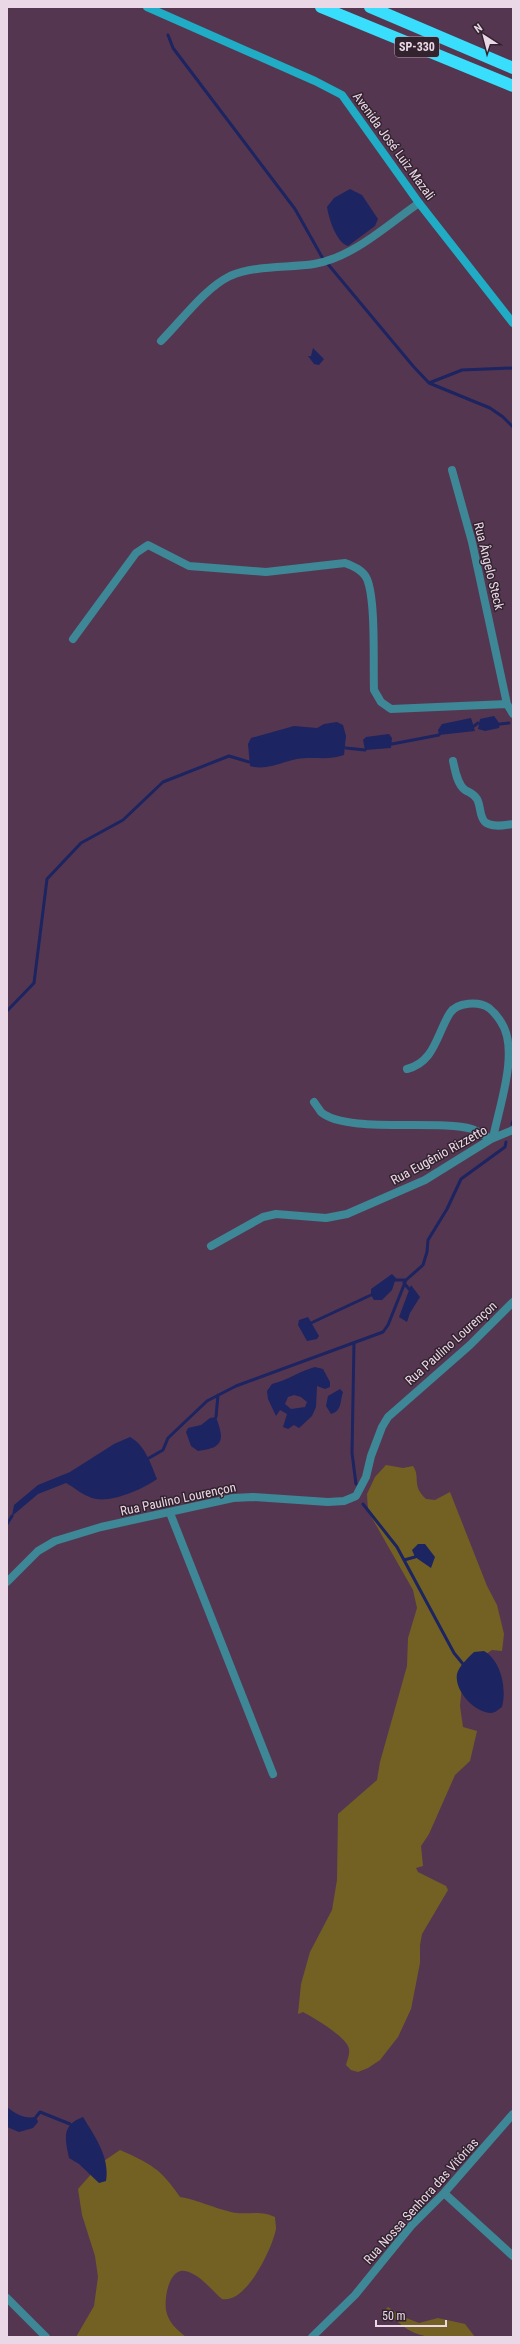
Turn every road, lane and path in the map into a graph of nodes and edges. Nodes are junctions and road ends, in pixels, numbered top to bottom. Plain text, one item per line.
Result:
1 (147, 7) edge
2 (321, 7) edge
3 (370, 7) edge
4 (378, 7) edge
5 (403, 21) junction
6 (513, 68) edge
7 (513, 86) edge
8 (419, 203) junction
9 (513, 323) edge
10 (161, 341) dead end
11 (452, 470) dead end
12 (73, 639) dead end
13 (507, 704) junction
14 (513, 714) edge
15 (452, 761) dead end
16 (513, 824) edge
17 (407, 1069) dead end
18 (314, 1102) dead end
19 (513, 1130) edge
20 (492, 1138) junction
21 (211, 1246) dead end
22 (513, 1302) edge
23 (170, 1513) junction
24 (7, 1582) edge
25 (273, 1774) dead end
26 (513, 2114) edge
27 (444, 2193) junction
28 (513, 2256) edge
29 (7, 2298) edge
30 (46, 2337) edge
31 (312, 2337) edge

1 - 8 main road, Avenida José Luiz Mazali
2 - 7 highway, SP-330
3 - 5 highway, SP-330
4 - 5 highway
5 - 6 highway, SP-330
8 - 9 main road, Avenida José Luiz Mazali
8 - 10 street
11 - 13 street, Rua Ângelo Steck
12 - 13 street
13 - 14 street, Rua Ângelo Steck
15 - 16 street
17 - 20 street
18 - 20 street
19 - 20 street, Rua Eugênio Rizzetto
20 - 21 street, Rua Eugênio Rizzetto
22 - 23 street, Rua Paulino Lourençon
23 - 24 street, Rua Paulino Lourençon
23 - 25 street
26 - 27 street, Rua Nossa Senhora das Vitórias
27 - 28 street
27 - 31 street, Rua Nossa Senhora das Vitórias
29 - 30 street

